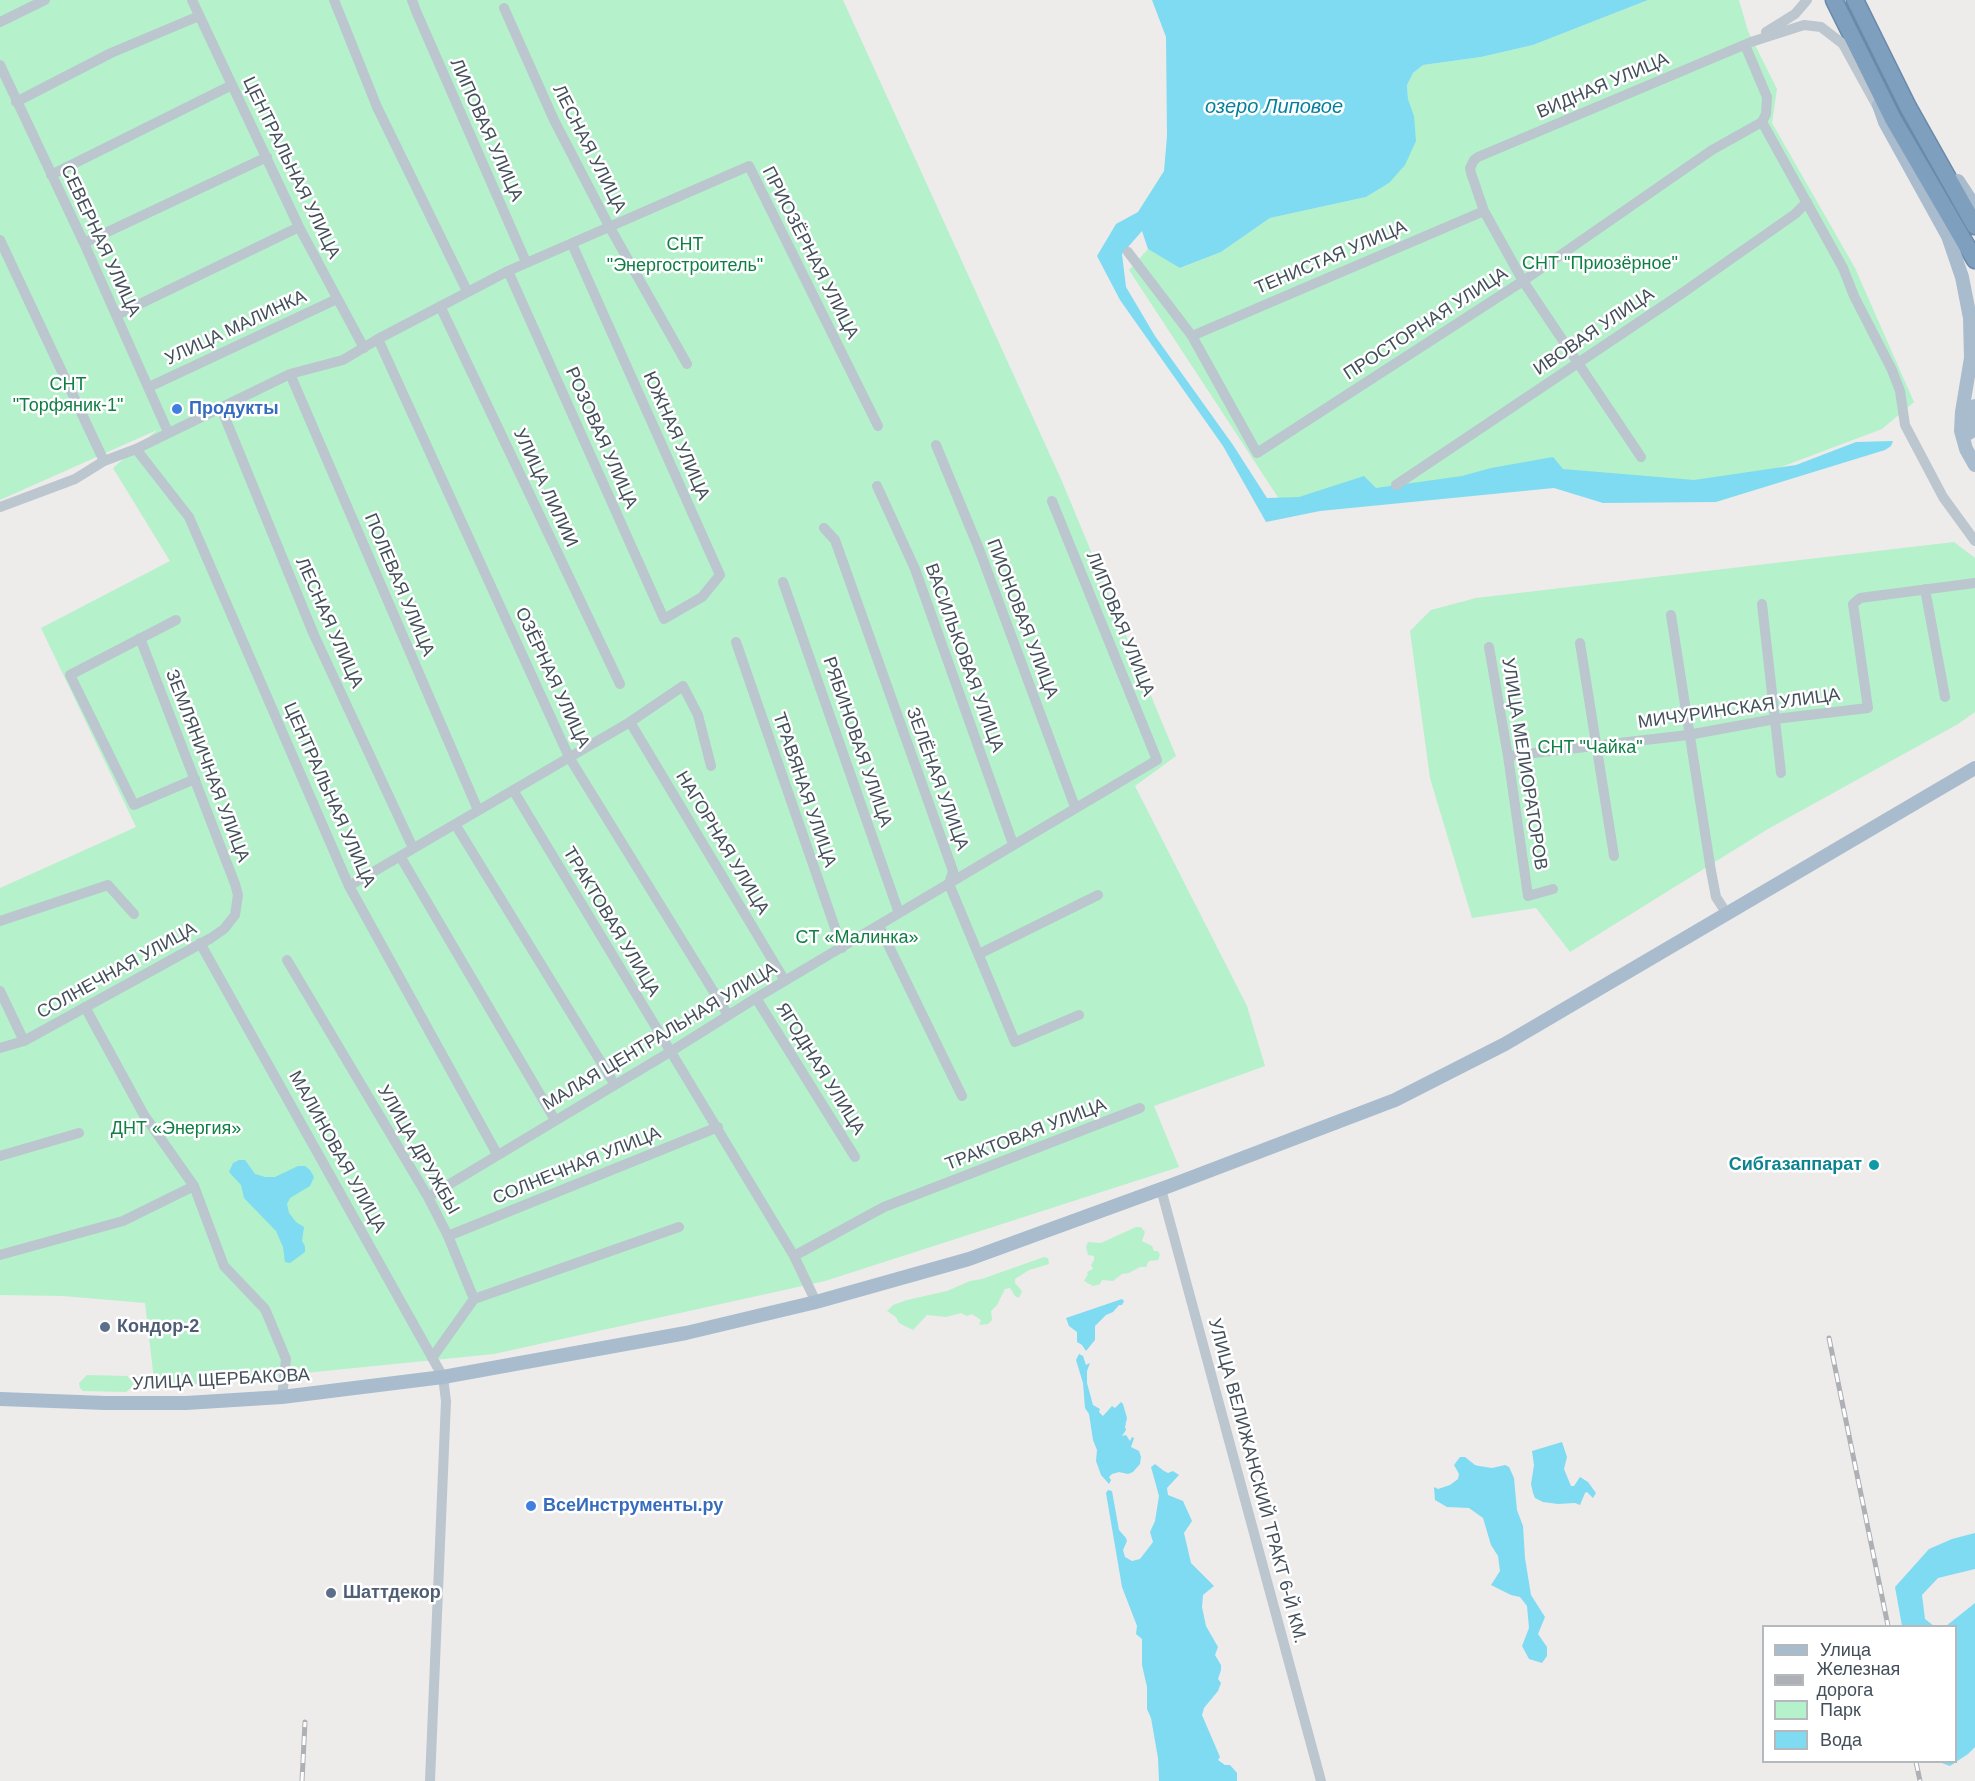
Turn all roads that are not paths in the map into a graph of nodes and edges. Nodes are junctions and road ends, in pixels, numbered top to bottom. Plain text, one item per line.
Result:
1 (45, 0) edge
2 (192, 0) edge
3 (334, 0) edge
4 (1807, 0) edge
5 (1834, 0) edge
6 (1855, 0) edge
7 (1864, 0) edge
8 (414, 6) edge
9 (504, 8) dead end
10 (199, 16) junction
11 (0, 22) edge
12 (1748, 44) junction
13 (1857, 47) junction
14 (0, 64) edge
15 (232, 85) junction
16 (16, 102) junction
17 (1762, 122) junction
18 (1885, 122) junction
19 (1913, 155) junction
20 (267, 157) junction
21 (51, 175) junction
22 (1807, 202) junction
23 (1975, 207) edge
24 (1484, 211) junction
25 (609, 226) junction
26 (1975, 226) edge
27 (299, 227) junction
28 (0, 240) edge
29 (84, 243) junction
30 (572, 244) junction
31 (1128, 252) dead end
32 (1975, 260) edge
33 (526, 262) junction
34 (508, 271) junction
35 (1522, 281) junction
36 (466, 291) junction
37 (337, 299) junction
38 (441, 306) junction
39 (117, 315) junction
40 (1192, 336) junction
41 (378, 339) junction
42 (363, 348) junction
43 (1577, 363) junction
44 (687, 364) dead end
45 (290, 374) junction
46 (149, 387) junction
47 (1975, 406) edge
48 (220, 408) junction
49 (878, 426) dead end
50 (168, 432) junction
51 (936, 445) dead end
52 (136, 449) junction
53 (1975, 452) edge
54 (1641, 457) dead end
55 (104, 461) junction
56 (1975, 465) edge
57 (1396, 484) dead end
58 (877, 486) dead end
59 (1052, 501) dead end
60 (0, 507) edge
61 (824, 528) dead end
62 (1975, 541) edge
63 (783, 582) dead end
64 (1975, 583) edge
65 (1925, 589) junction
66 (1762, 604) dead end
67 (1671, 615) dead end
68 (664, 619) joint
69 (177, 620) dead end
70 (141, 638) junction
71 (736, 642) dead end
72 (1580, 643) dead end
73 (1489, 647) dead end
74 (620, 684) dead end
75 (1945, 697) dead end
76 (1775, 719) junction
77 (630, 722) junction
78 (1688, 735) junction
79 (1598, 745) junction
80 (1508, 756) junction
81 (569, 757) junction
82 (1975, 758) edge
83 (1157, 760) joint
84 (711, 766) dead end
85 (1975, 768) edge
86 (1781, 773) dead end
87 (1975, 777) edge
88 (195, 779) junction
89 (513, 790) junction
90 (1076, 807) junction
91 (478, 810) junction
92 (455, 824) junction
93 (1013, 844) junction
94 (413, 848) junction
95 (400, 856) junction
96 (1614, 856) dead end
97 (1806, 867) junction
98 (949, 884) junction
99 (349, 885) junction
100 (1553, 889) dead end
101 (1098, 895) dead end
102 (237, 908) joint
103 (899, 913) junction
104 (134, 914) dead end
105 (1727, 914) junction
106 (0, 921) edge
107 (879, 926) junction
108 (200, 943) junction
109 (842, 948) junction
110 (979, 954) junction
111 (287, 960) dead end
112 (786, 981) junction
113 (0, 991) edge
114 (756, 998) junction
115 (85, 1007) junction
116 (728, 1015) junction
117 (1079, 1015) dead end
118 (24, 1041) junction
119 (0, 1048) edge
120 (670, 1052) junction
121 (615, 1085) junction
122 (962, 1096) dead end
123 (1140, 1108) dead end
124 (555, 1120) junction
125 (718, 1127) junction
126 (79, 1133) dead end
127 (497, 1154) junction
128 (0, 1156) edge
129 (855, 1157) dead end
130 (194, 1186) junction
131 (1161, 1189) junction
132 (428, 1197) junction
133 (679, 1227) dead end
134 (448, 1236) junction
135 (0, 1255) edge
136 (794, 1256) junction
137 (474, 1299) junction
138 (816, 1302) junction
139 (432, 1358) junction
140 (443, 1377) junction
141 (282, 1397) junction
142 (0, 1399) edge
143 (430, 1781) edge
144 (1321, 1781) edge

1 - 11 street
2 - 10 street, ЦЕНТРАЛЬНАЯ УЛИЦА
3 - 36 street
4 - 12 street
5 - 13 highway
6 - 26 highway
7 - 23 main road
8 - 33 street, ЛИПОВАЯ УЛИЦА
9 - 25 street, ЛЕСНАЯ УЛИЦА
10 - 15 street, ЦЕНТРАЛЬНАЯ УЛИЦА
10 - 16 street
12 - 17 street
12 - 18 street
12 - 24 street, ВИДНАЯ УЛИЦА
13 - 18 main road
13 - 19 highway
14 - 16 street, СЕВЕРНАЯ УЛИЦА
15 - 20 street, ЦЕНТРАЛЬНАЯ УЛИЦА
15 - 21 street
16 - 21 street, СЕВЕРНАЯ УЛИЦА
17 - 22 street
17 - 35 street, ПРОСТОРНАЯ УЛИЦА
18 - 19 street
18 - 56 main road
19 - 32 highway
20 - 27 street, ЦЕНТРАЛЬНАЯ УЛИЦА
20 - 29 street
21 - 29 street, СЕВЕРНАЯ УЛИЦА
22 - 43 street, ИВОВАЯ УЛИЦА
22 - 62 street
24 - 35 street
24 - 40 street, ТЕНИСТАЯ УЛИЦА
25 - 30 street
25 - 44 street, ЛЕСНАЯ УЛИЦА
25 - 49 street, ПРИОЗЁРНАЯ УЛИЦА
27 - 37 street, ЦЕНТРАЛЬНАЯ УЛИЦА
27 - 39 street
28 - 55 street
29 - 39 street, СЕВЕРНАЯ УЛИЦА
30 - 33 street
30 - 68 street, ЮЖНАЯ УЛИЦА
31 - 40 street
33 - 34 street
34 - 36 street
34 - 68 street, РОЗОВАЯ УЛИЦА
35 - 40 street, ПРОСТОРНАЯ УЛИЦА
35 - 43 street
36 - 38 street
37 - 42 street, ЦЕНТРАЛЬНАЯ УЛИЦА
37 - 46 street, УЛИЦА МАЛИНКА
38 - 41 street
38 - 74 street, УЛИЦА ЛИЛИИ
39 - 46 street, СЕВЕРНАЯ УЛИЦА
41 - 42 street
41 - 81 street, ОЗЁРНАЯ УЛИЦА
42 - 45 street
43 - 54 street
43 - 57 street, ИВОВАЯ УЛИЦА
45 - 48 street
45 - 91 street, ПОЛЕВАЯ УЛИЦА
46 - 50 street, СЕВЕРНАЯ УЛИЦА
47 - 53 main road
48 - 50 street
48 - 94 street, ЛЕСНАЯ УЛИЦА
50 - 52 street
51 - 90 street, ПИОНОВАЯ УЛИЦА
52 - 55 street
52 - 99 street, ЦЕНТРАЛЬНАЯ УЛИЦА
55 - 60 street
58 - 93 street, ВАСИЛЬКОВАЯ УЛИЦА
59 - 83 street, ЛИПОВАЯ УЛИЦА
61 - 98 street, ЗЕЛЁНАЯ УЛИЦА
63 - 103 street, РЯБИНОВАЯ УЛИЦА
64 - 65 street
65 - 75 street
65 - 76 street, МИЧУРИНСКАЯ УЛИЦА
66 - 76 street
67 - 78 street
69 - 70 street
70 - 88 street, ЗЕМЛЯНИЧНАЯ УЛИЦА
70 - 88 street
71 - 109 street, ТРАВЯНАЯ УЛИЦА
72 - 79 street
73 - 80 street, УЛИЦА МЕЛИОРАТОРОВ
76 - 78 street, МИЧУРИНСКАЯ УЛИЦА
76 - 86 street
77 - 81 street
77 - 84 street
77 - 112 street, НАГОРНАЯ УЛИЦА
78 - 79 street, МИЧУРИНСКАЯ УЛИЦА
78 - 105 street
79 - 80 street, МИЧУРИНСКАЯ УЛИЦА
79 - 96 street
80 - 100 street, УЛИЦА МЕЛИОРАТОРОВ
81 - 89 street
81 - 116 street, ОЗЁРНАЯ УЛИЦА
82 - 97 main road
83 - 90 street, МАЛАЯ ЦЕНТРАЛЬНАЯ УЛИЦА
85 - 97 main road
87 - 97 main road
88 - 102 street, ЗЕМЛЯНИЧНАЯ УЛИЦА
89 - 91 street
89 - 120 street, ТРАКТОВАЯ УЛИЦА
90 - 93 street, МАЛАЯ ЦЕНТРАЛЬНАЯ УЛИЦА
91 - 92 street
92 - 94 street
92 - 121 street
93 - 98 street, МАЛАЯ ЦЕНТРАЛЬНАЯ УЛИЦА
94 - 95 street
95 - 99 street
95 - 124 street
97 - 105 main road, УЛИЦА ЩЕРБАКОВА
98 - 103 street, МАЛАЯ ЦЕНТРАЛЬНАЯ УЛИЦА
98 - 110 street, ЗЕЛЁНАЯ УЛИЦА
99 - 127 street, ЦЕНТРАЛЬНАЯ УЛИЦА
101 - 110 street
102 - 108 street, СОЛНЕЧНАЯ УЛИЦА
103 - 107 street, МАЛАЯ ЦЕНТРАЛЬНАЯ УЛИЦА
104 - 106 street
105 - 131 main road, УЛИЦА ЩЕРБАКОВА
107 - 109 street, МАЛАЯ ЦЕНТРАЛЬНАЯ УЛИЦА
107 - 122 street
108 - 115 street, СОЛНЕЧНАЯ УЛИЦА
108 - 139 street, МАЛИНОВАЯ УЛИЦА
109 - 112 street, МАЛАЯ ЦЕНТРАЛЬНАЯ УЛИЦА
110 - 117 street, ЗЕЛЁНАЯ УЛИЦА
111 - 132 street, УЛИЦА ДРУЖБЫ
112 - 114 street, МАЛАЯ ЦЕНТРАЛЬНАЯ УЛИЦА
113 - 118 street
114 - 116 street, МАЛАЯ ЦЕНТРАЛЬНАЯ УЛИЦА
114 - 129 street, ЯГОДНАЯ УЛИЦА
115 - 118 street, СОЛНЕЧНАЯ УЛИЦА
115 - 130 street
116 - 120 street, МАЛАЯ ЦЕНТРАЛЬНАЯ УЛИЦА
118 - 119 street, СОЛНЕЧНАЯ УЛИЦА
120 - 121 street, МАЛАЯ ЦЕНТРАЛЬНАЯ УЛИЦА
120 - 125 street, ТРАКТОВАЯ УЛИЦА
121 - 124 street, МАЛАЯ ЦЕНТРАЛЬНАЯ УЛИЦА
123 - 136 street, ТРАКТОВАЯ УЛИЦА
124 - 127 street, МАЛАЯ ЦЕНТРАЛЬНАЯ УЛИЦА
125 - 134 street, СОЛНЕЧНАЯ УЛИЦА
125 - 136 street, ТРАКТОВАЯ УЛИЦА
126 - 128 street
127 - 132 street, МАЛАЯ ЦЕНТРАЛЬНАЯ УЛИЦА
130 - 135 street
130 - 141 street
131 - 138 main road, УЛИЦА ЩЕРБАКОВА
131 - 144 street, УЛИЦА ВЕЛИЖАНСКИЙ ТРАКТ 6-Й КМ.
132 - 134 street, УЛИЦА ДРУЖБЫ
133 - 137 street
134 - 137 street, УЛИЦА ДРУЖБЫ
136 - 138 street, ТРАКТОВАЯ УЛИЦА
137 - 139 street
138 - 140 main road, УЛИЦА ЩЕРБАКОВА
139 - 140 street, МАЛИНОВАЯ УЛИЦА
140 - 141 main road, УЛИЦА ЩЕРБАКОВА
140 - 143 street
141 - 142 main road, УЛИЦА ЩЕРБАКОВА

